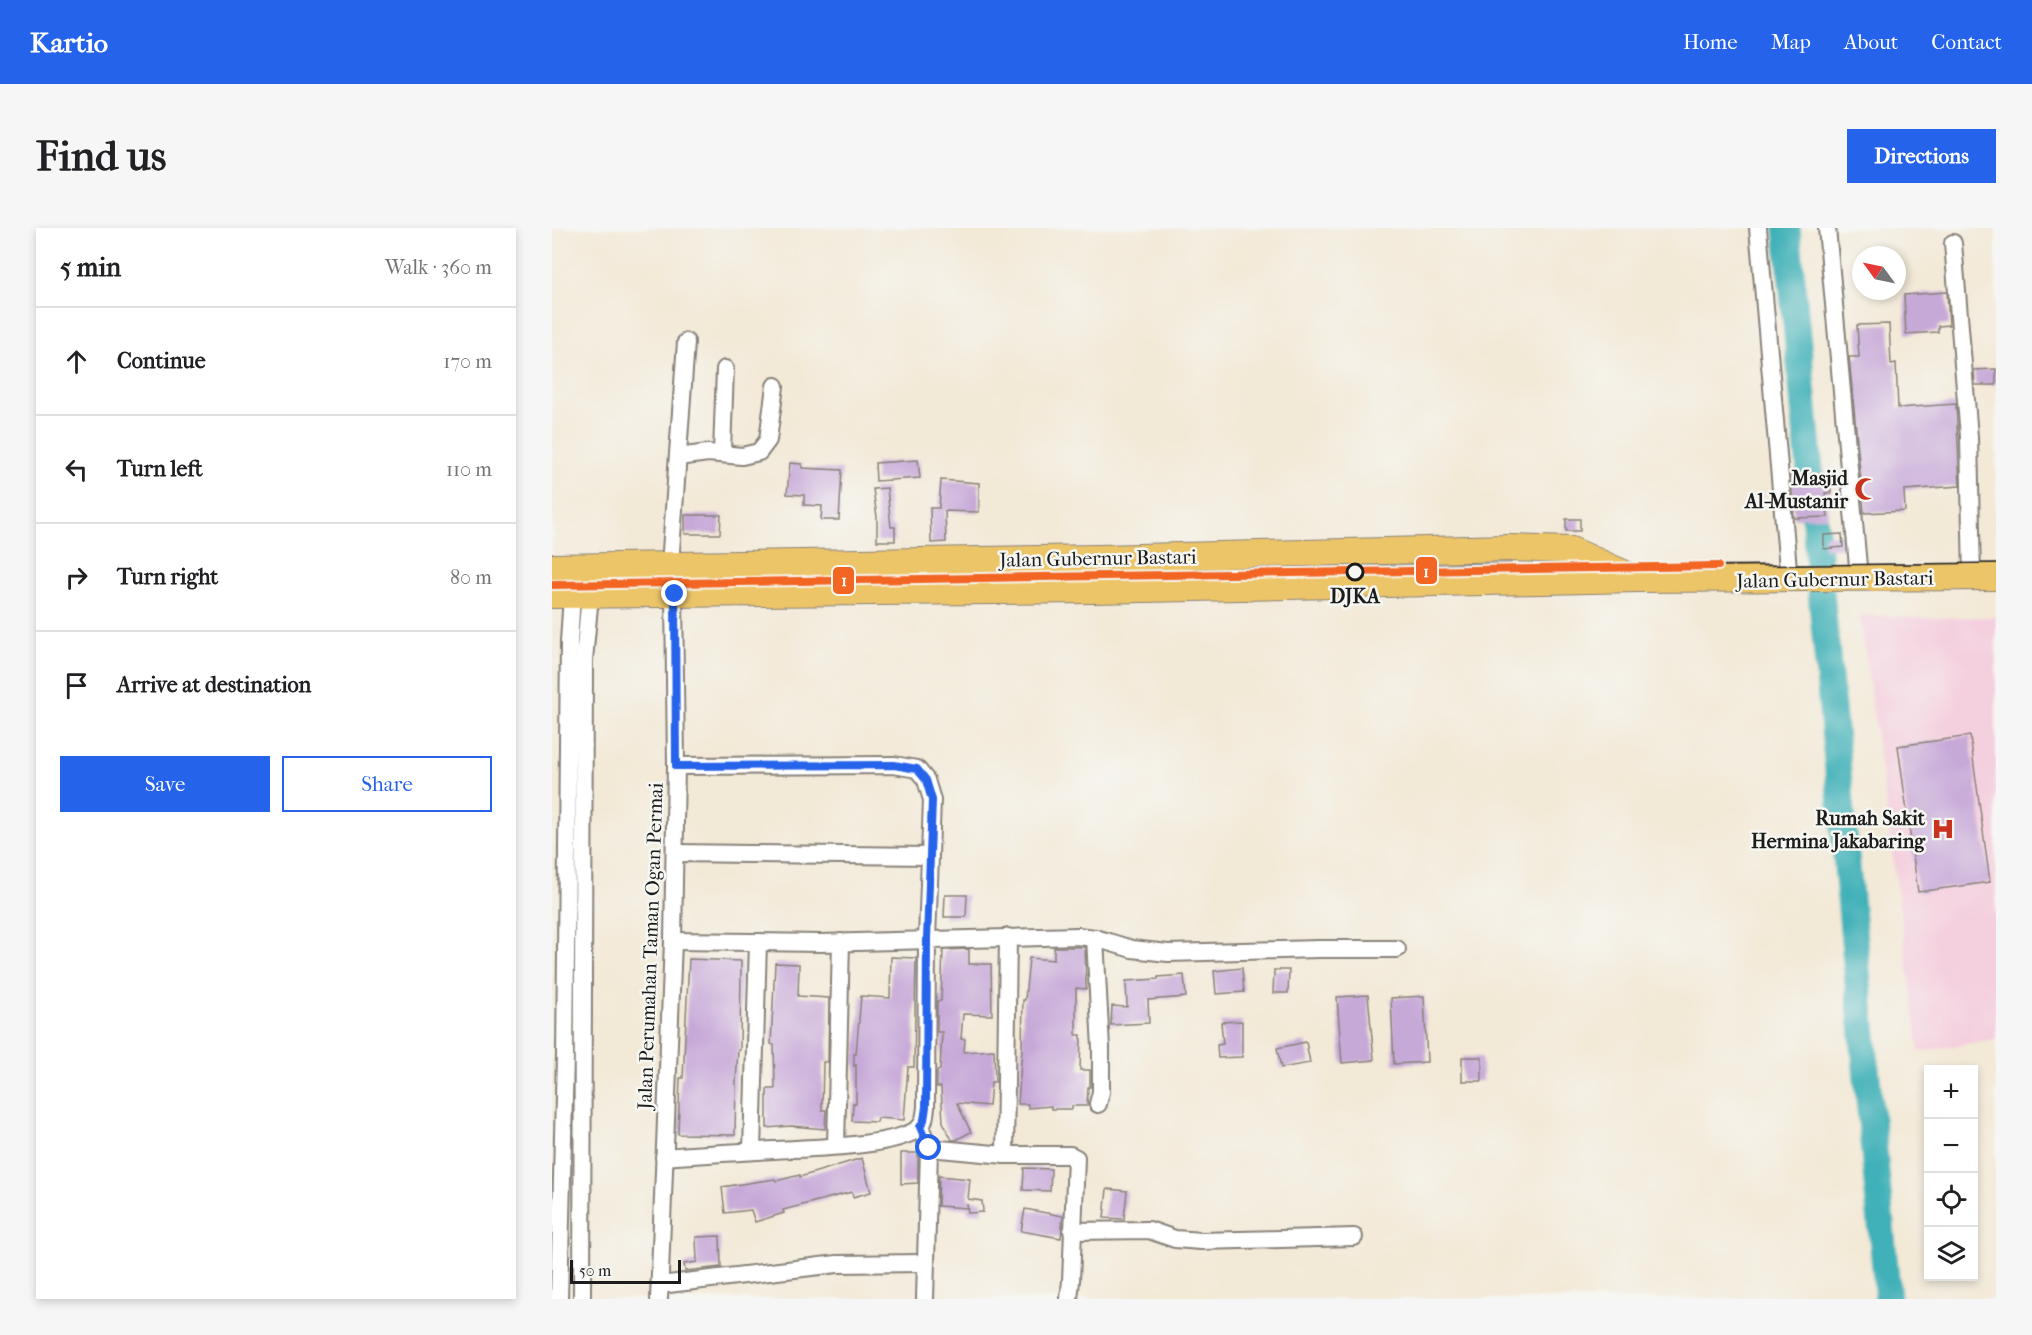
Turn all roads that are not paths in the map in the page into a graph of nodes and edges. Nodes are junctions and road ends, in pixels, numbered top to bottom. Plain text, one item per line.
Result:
1 (1758, 228) edge
2 (1827, 228) edge
3 (1953, 243) dead end
4 (686, 342) dead end
5 (725, 369) dead end
6 (775, 386) dead end
7 (722, 453) junction
8 (678, 457) junction
9 (1099, 558) junction
10 (670, 565) junction
11 (552, 567) edge
12 (1859, 577) junction
13 (1984, 578) edge
14 (1638, 579) junction
15 (1789, 580) junction
16 (1093, 590) junction
17 (675, 594) junction
18 (574, 602) edge
19 (572, 653) edge
20 (676, 766) junction
21 (675, 853) junction
22 (930, 856) junction
23 (1008, 937) junction
24 (1095, 938) junction
25 (927, 939) junction
26 (673, 941) junction
27 (758, 942) junction
28 (841, 942) junction
29 (1397, 949) dead end
30 (1098, 1104) dead end
31 (920, 1127) junction
32 (836, 1146) junction
33 (929, 1148) junction
34 (752, 1151) junction
35 (1005, 1155) junction
36 (664, 1157) junction
37 (1072, 1231) junction
38 (1354, 1237) dead end
39 (925, 1263) junction
40 (659, 1292) edge
41 (559, 1299) edge
42 (582, 1299) edge
43 (925, 1299) edge
44 (1069, 1299) edge

1 - 15 street
2 - 12 street
3 - 13 street
4 - 8 street
5 - 7 street
6 - 7 street
7 - 8 street
8 - 10 street
9 - 10 highway, Jalan Gubernur Bastari
9 - 14 highway, Jalan Gubernur Bastari
9 - 16 highway
10 - 11 highway, Jalan Gubernur Bastari
12 - 13 highway, Jalan Gubernur Bastari
12 - 15 highway, Jalan Gubernur Bastari
14 - 15 highway, Jalan Gubernur Bastari
14 - 16 highway, Jalan Gubernur Bastari
16 - 17 highway, Jalan Gubernur Bastari
17 - 18 highway, Jalan Gubernur Bastari
17 - 20 street, Jalan Perumahan Taman Ogan Permai
18 - 19 street
19 - 41 street
19 - 42 street
20 - 21 street, Jalan Perumahan Taman Ogan Permai
20 - 22 street
21 - 22 street
21 - 26 street, Jalan Perumahan Taman Ogan Permai
22 - 25 street
23 - 24 street
23 - 25 street
23 - 35 street
24 - 29 street
24 - 30 street
25 - 28 street
25 - 31 street
26 - 27 street
26 - 36 street, Jalan Perumahan Taman Ogan Permai
27 - 28 street
27 - 34 street
28 - 32 street
31 - 32 street
31 - 33 street
32 - 34 street
33 - 35 street
33 - 39 street
34 - 36 street
35 - 37 street
36 - 40 street, Jalan Perumahan Taman Ogan Permai
37 - 38 street
37 - 44 street
39 - 40 street
39 - 43 street

